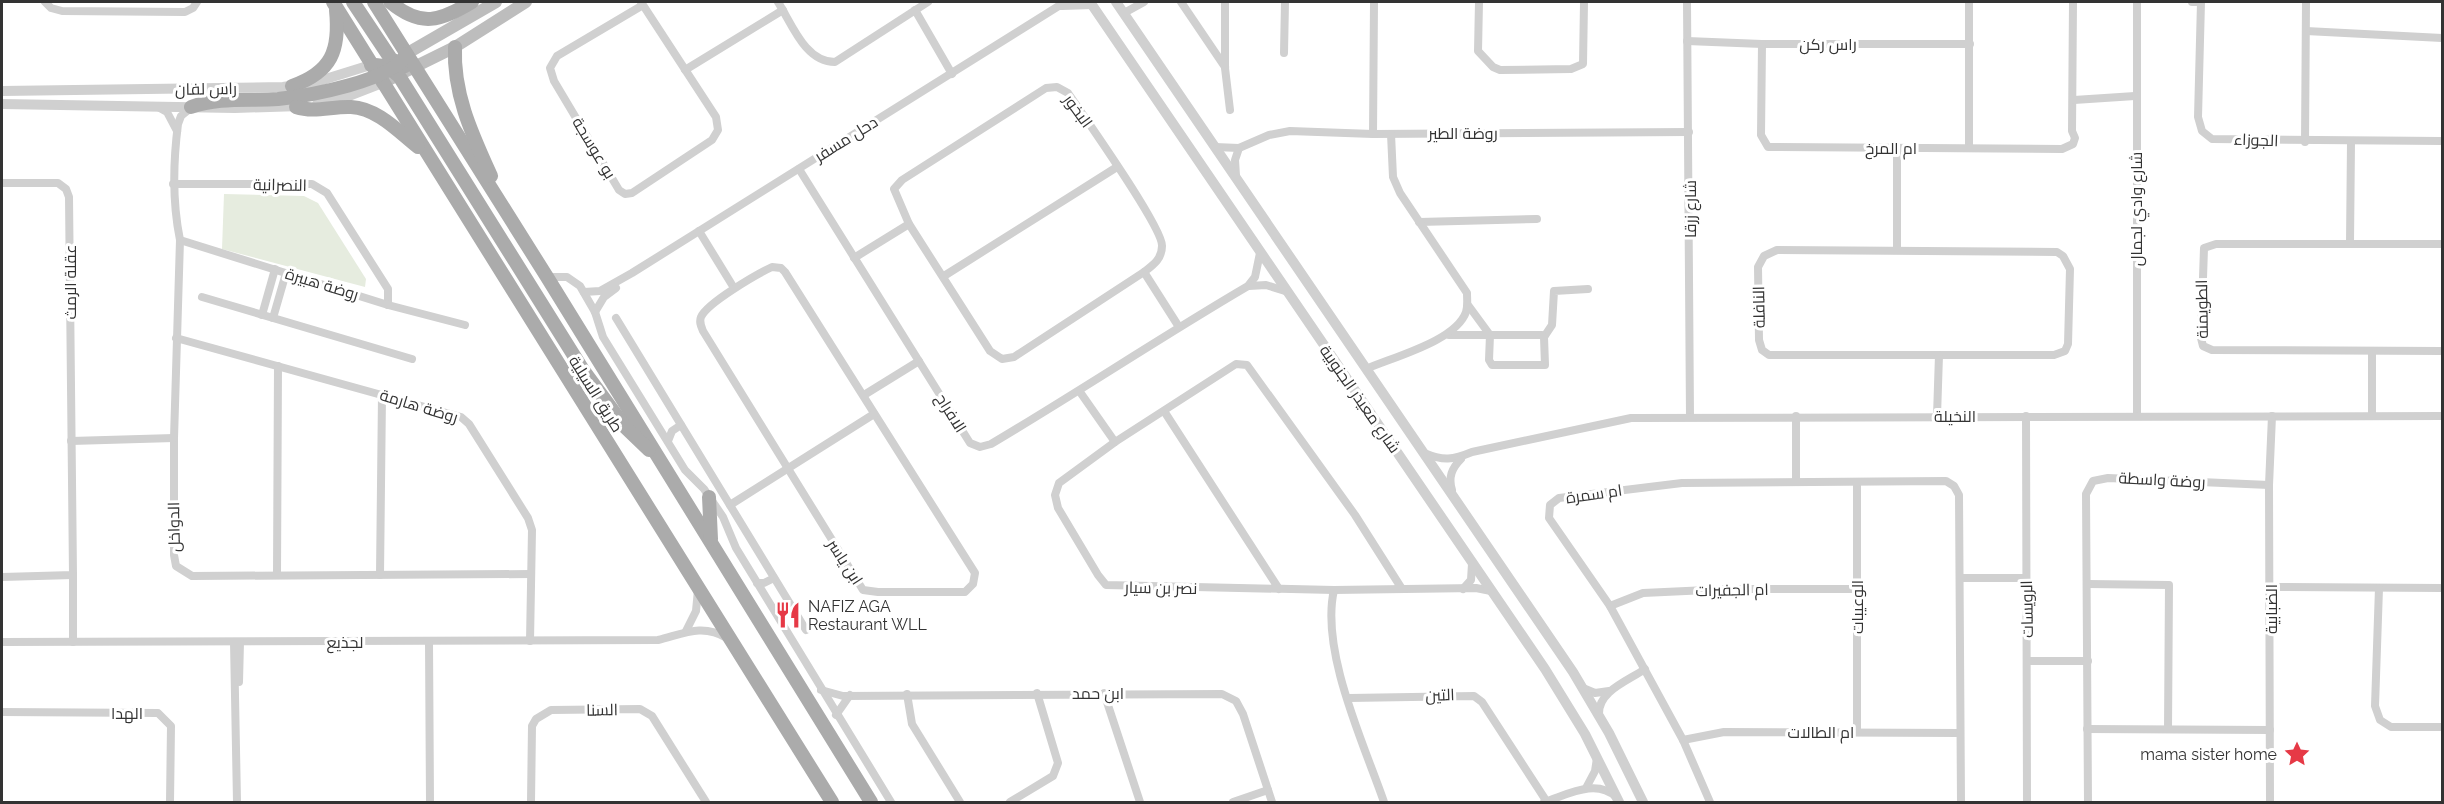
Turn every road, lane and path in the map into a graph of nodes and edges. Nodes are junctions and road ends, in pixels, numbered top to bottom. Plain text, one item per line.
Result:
1 (45, 2) edge
2 (197, 2) edge
3 (353, 2) edge
4 (374, 2) edge
5 (390, 2) edge
6 (472, 2) edge
7 (496, 2) edge
8 (526, 2) edge
9 (928, 2) edge
10 (1116, 2) edge
11 (1144, 2) edge
12 (1181, 2) edge
13 (1225, 2) edge
14 (1285, 2) edge
15 (1374, 2) edge
16 (1479, 2) edge
17 (1584, 2) edge
18 (1687, 2) edge
19 (1969, 2) edge
20 (2073, 2) edge
21 (2137, 2) edge
22 (2192, 2) edge
23 (2201, 2) edge
24 (2306, 2) edge
25 (334, 3) edge
26 (642, 3) edge
27 (1091, 3) edge
28 (1063, 4) edge
29 (780, 6) edge
30 (915, 10) junction
31 (1124, 13) junction
32 (2306, 31) junction
33 (2442, 38) edge
34 (1687, 41) junction
35 (1762, 44) junction
36 (1970, 44) junction
37 (455, 47) junction
38 (1284, 53) dead end
39 (397, 64) junction
40 (415, 68) junction
41 (1226, 68) junction
42 (685, 70) junction
43 (377, 74) junction
44 (952, 74) junction
45 (292, 86) junction
46 (2, 91) edge
47 (2135, 96) junction
48 (2074, 99) junction
49 (2, 104) edge
50 (155, 106) junction
51 (296, 106) junction
52 (191, 107) junction
53 (1230, 110) dead end
54 (177, 132) junction
55 (1689, 132) junction
56 (1373, 134) junction
57 (1391, 134) junction
58 (2442, 141) edge
59 (2305, 142) junction
60 (2351, 142) junction
61 (1215, 147) junction
62 (1239, 148) junction
63 (1897, 148) junction
64 (1970, 148) junction
65 (428, 154) junction
66 (1117, 167) junction
67 (799, 169) junction
68 (1236, 177) junction
69 (2, 183) edge
70 (173, 184) junction
71 (508, 216) junction
72 (1537, 219) dead end
73 (1419, 222) junction
74 (909, 224) junction
75 (699, 231) junction
76 (180, 240) junction
77 (2350, 243) junction
78 (2442, 244) edge
79 (1897, 250) junction
80 (1260, 253) junction
81 (854, 258) junction
82 (275, 270) junction
83 (1144, 272) junction
84 (286, 273) junction
85 (632, 273) junction
86 (944, 276) junction
87 (547, 277) junction
88 (1248, 286) junction
89 (734, 288) junction
90 (1588, 289) dead end
91 (1286, 291) junction
92 (584, 292) junction
93 (202, 297) dead end
94 (1467, 304) junction
95 (388, 305) junction
96 (595, 312) junction
97 (262, 315) junction
98 (273, 318) junction
99 (616, 318) dead end
100 (465, 325) dead end
101 (1179, 327) junction
102 (1449, 334) junction
103 (1490, 334) junction
104 (1544, 337) junction
105 (176, 338) junction
106 (2442, 351) edge
107 (2372, 352) junction
108 (1940, 355) junction
109 (412, 359) dead end
110 (919, 361) junction
111 (278, 366) junction
112 (1366, 369) junction
113 (1080, 392) junction
114 (382, 395) junction
115 (864, 396) junction
116 (1164, 411) junction
117 (874, 414) junction
118 (1796, 416) junction
119 (1937, 416) junction
120 (2026, 416) junction
121 (2137, 416) junction
122 (2272, 416) junction
123 (2372, 416) junction
124 (2442, 416) edge
125 (1690, 417) junction
126 (680, 423) junction
127 (658, 427) junction
128 (174, 438) junction
129 (71, 441) junction
130 (668, 441) junction
131 (1115, 442) junction
132 (1472, 452) junction
133 (1424, 453) junction
134 (660, 459) junction
135 (788, 469) junction
136 (1796, 482) junction
137 (1857, 482) junction
138 (2270, 485) junction
139 (709, 497) junction
140 (1454, 498) junction
141 (730, 505) junction
142 (711, 541) junction
143 (1472, 564) junction
144 (531, 574) junction
145 (73, 575) junction
146 (277, 575) junction
147 (380, 575) junction
148 (2, 577) edge
149 (1961, 578) junction
150 (2026, 578) junction
151 (776, 580) junction
152 (757, 583) junction
153 (2088, 585) junction
154 (2271, 587) junction
155 (2379, 588) junction
156 (2442, 588) edge
157 (1278, 589) junction
158 (1402, 589) junction
159 (1462, 589) junction
160 (1857, 589) junction
161 (698, 590) junction
162 (1334, 590) junction
163 (1491, 591) junction
164 (765, 597) junction
165 (1610, 606) junction
166 (806, 630) dead end
167 (686, 631) junction
168 (729, 639) junction
169 (531, 640) junction
170 (2, 642) edge
171 (73, 642) junction
172 (237, 642) junction
173 (429, 642) junction
174 (2027, 661) junction
175 (2088, 662) junction
176 (1645, 669) junction
177 (1583, 688) junction
178 (821, 690) junction
179 (1612, 690) junction
180 (1037, 693) junction
181 (1104, 693) junction
182 (907, 694) junction
183 (850, 695) junction
184 (1349, 698) junction
185 (2, 712) edge
186 (836, 715) junction
187 (1599, 716) junction
188 (2442, 727) edge
189 (2087, 729) junction
190 (2168, 729) junction
191 (2270, 730) junction
192 (1857, 732) junction
193 (1960, 733) junction
194 (1683, 740) junction
195 (1597, 758) junction
196 (1586, 788) junction
197 (1268, 790) junction
198 (1618, 800) edge
199 (170, 802) edge
200 (237, 802) edge
201 (430, 802) edge
202 (531, 802) edge
203 (706, 802) edge
204 (832, 802) edge
205 (871, 802) edge
206 (891, 802) edge
207 (960, 802) edge
208 (1010, 802) edge
209 (1140, 802) edge
210 (1233, 802) edge
211 (1272, 802) edge
212 (1384, 802) edge
213 (1545, 802) edge
214 (1643, 802) edge
215 (1710, 802) edge
216 (1961, 802) edge
217 (2027, 802) edge
218 (2088, 802) edge
219 (2270, 802) edge

1 - 2 street
3 - 39 main road
4 - 39 main road, طريق السيلية
5 - 6 main road
7 - 39 main road
8 - 37 main road
9 - 30 street
10 - 31 street, شارع معيذر الجنوبية
11 - 31 street
12 - 41 street
13 - 41 street
14 - 38 street
15 - 56 street
16 - 17 street
18 - 34 street, شارع زرقا
19 - 36 street
20 - 48 street, ام المرخ
21 - 47 street, شارع وادي لجمال
22 - 23 street, الجوزاء
23 - 59 street, الجوزاء
24 - 32 street
25 - 43 main road, طريق السيلية
25 - 45 main road
26 - 42 street, بو عوسجة
26 - 42 street, بو عوسجة
27 - 28 street, دحل مسفر
27 - 80 street, شارع معيذر الجنوبية
28 - 44 street, دحل مسفر
29 - 30 street
29 - 42 street
30 - 44 street
31 - 61 street, شارع معيذر الجنوبية
32 - 33 street
32 - 59 street
34 - 35 street, راس ركن
34 - 55 street, شارع زرقا
35 - 36 street, راس ركن
35 - 63 street, ام المرخ
36 - 64 street
37 - 40 main road
37 - 71 main road
39 - 40 main road, طريق السيلية
39 - 43 main road
39 - 134 main road
40 - 71 main road, طريق السيلية
41 - 53 street
43 - 45 street, راس لفان
43 - 51 street, راس لفان
43 - 52 main road
43 - 65 main road, طريق السيلية
44 - 67 street, دحل مسفر
45 - 46 street, راس لفان
47 - 48 street
47 - 121 street, شارع وادي لجمال
48 - 64 street, ام المرخ
49 - 50 street, راس لفان
50 - 52 street, راس لفان
50 - 54 street
51 - 52 street, راس لفان
51 - 65 main road
52 - 54 street, الدواخل
54 - 70 street, الدواخل
55 - 57 street, روضة الطير
55 - 125 street, شارع زرقا
56 - 57 street, روضة الطير
56 - 62 street, روضة الطير
57 - 73 street
58 - 60 street, الجوزاء
59 - 60 street, الجوزاء
60 - 77 street
61 - 62 street, روضة الطير
61 - 68 street, شارع معيذر الجنوبية
62 - 68 street
63 - 64 street, ام المرخ
63 - 79 street
65 - 161 main road, طريق السيلية
66 - 74 street, البخور
66 - 83 street, البخور
66 - 86 street
67 - 75 street, دحل مسفر
67 - 81 street, الافراح
68 - 112 street, شارع معيذر الجنوبية
69 - 129 street, عقلة الرمث
70 - 76 street, الدواخل
70 - 95 street, النصرانية
71 - 87 main road, طريق السيلية
72 - 73 street
73 - 94 street
74 - 81 street
74 - 86 street, البخور
75 - 85 street, دحل مسفر
75 - 89 street
76 - 82 street, روضة هبيرة
76 - 105 street, الدواخل
77 - 78 street, الطويمنة
77 - 107 street, الطويمنة
79 - 108 street, النافلة
79 - 108 street, النافلة
80 - 88 street
80 - 91 street, شارع معيذر الجنوبية
81 - 110 street, الافراح
82 - 84 street, روضة هبيرة
82 - 97 street
83 - 86 street, البخور
83 - 101 street
84 - 95 street, روضة هبيرة
84 - 98 street
85 - 92 street, دحل مسفر
85 - 96 street, دحل مسفر
87 - 92 street
87 - 134 main road, طريق السيلية
88 - 91 street
88 - 101 street, الافراح
89 - 115 street, ابن ياسر
89 - 135 street, ابن ياسر
90 - 104 street
91 - 143 street, شارع معيذر الجنوبية
92 - 96 street
93 - 97 street
94 - 102 street
94 - 103 street
95 - 100 street, روضة هبيرة
96 - 127 street
97 - 98 street
98 - 109 street
99 - 126 street
101 - 113 street, الافراح
102 - 103 street
102 - 112 street
103 - 104 street
103 - 104 street
105 - 111 street, روضة هارمة
105 - 128 street, الدواخل
106 - 107 street, الطويمنة
107 - 123 street
108 - 119 street
110 - 113 street, الافراح
110 - 115 street
111 - 114 street, روضة هارمة
111 - 146 street
112 - 133 street, شارع معيذر الجنوبية
113 - 131 street
114 - 144 street, روضة هارمة
114 - 147 street
115 - 117 street, ابن ياسر
116 - 131 street, نصر بن سيار
116 - 157 street
116 - 158 street, نصر بن سيار
117 - 135 street
117 - 135 street, ابن ياسر
118 - 119 street, النخيلة
118 - 125 street, النخيلة
118 - 136 street
119 - 120 street, النخيلة
120 - 121 street, النخيلة
120 - 150 street, الرويسات
121 - 122 street, النخيلة
122 - 123 street, النخيلة
122 - 138 street, الضبابية
123 - 124 street, النخيلة
125 - 132 street, النخيلة
126 - 127 street
126 - 130 street
126 - 141 street
127 - 130 street
128 - 129 street
128 - 146 street, الدواخل
129 - 145 street, عقلة الرمث
130 - 139 street
131 - 157 street, نصر بن سيار
132 - 133 street, النخيلة
132 - 140 street
133 - 140 street, شارع معيذر الجنوبية
134 - 142 main road, طريق السيلية
135 - 141 street
136 - 137 street, ام سمرة
136 - 165 street, ام سمرة
137 - 149 street, ام سمرة
137 - 160 street, الوعيبات
138 - 153 street, روضة واسطة
138 - 154 street, الضبابية
139 - 142 main road
139 - 152 street
140 - 177 street, شارع معيذر الجنوبية
141 - 151 street
142 - 205 main road, طريق السيلية
143 - 159 street
143 - 163 street, شارع معيذر الجنوبية
144 - 147 street, الدواخل
144 - 169 street, روضة هارمة
145 - 148 street
145 - 171 street, عقلة الرمث
146 - 147 street, الدواخل
149 - 150 street
149 - 193 street, ام سمرة
150 - 174 street, الرويسات
151 - 152 street
151 - 164 street
151 - 166 street
152 - 164 street
153 - 175 street, روضة واسطة
153 - 190 street
154 - 155 street
154 - 191 street, الضبابية
155 - 156 street
155 - 188 street
157 - 162 street, نصر بن سيار
158 - 159 street, نصر بن سيار
158 - 162 street, نصر بن سيار
159 - 163 street, نصر بن سيار
160 - 165 street, ام الجفيرات
160 - 192 street, الوعيبات
161 - 167 street
161 - 168 main road, طريق السيلية
162 - 184 street
163 - 195 street, شارع معيذر الجنوبية
164 - 178 street
165 - 176 street, ام سمرة
167 - 168 street, لجذيع
167 - 169 street, لجذيع
168 - 204 main road, طريق السيلية
169 - 173 street, لجذيع
170 - 171 street, لجذيع
171 - 172 street, لجذيع
172 - 173 street, لجذيع
172 - 200 street
173 - 201 street
174 - 175 street
174 - 217 street, الرويسات
175 - 189 street, روضة واسطة
176 - 179 street
176 - 194 street, ام سمرة
177 - 179 street
177 - 187 street, شارع معيذر الجنوبية
178 - 183 street, ابن حمد
178 - 186 street
179 - 187 street
180 - 181 street, ابن حمد
180 - 182 street, ابن حمد
180 - 208 street
181 - 197 street, ابن حمد
181 - 209 street
182 - 183 street, ابن حمد
182 - 207 street
183 - 186 street
184 - 212 street
184 - 213 street, التين
185 - 199 street, الهدا
186 - 206 street
187 - 214 street, شارع معيذر الجنوبية
189 - 190 street
189 - 218 street, روضة واسطة
190 - 191 street
191 - 219 street, الضبابية
192 - 193 street, ام الطالات
192 - 194 street, ام الطالات
193 - 216 street, ام سمرة
194 - 215 street, ام سمرة
195 - 196 street
195 - 198 street, شارع معيذر الجنوبية
196 - 198 street
196 - 213 street
197 - 210 street
197 - 211 street, ابن حمد
202 - 203 street, السنا

